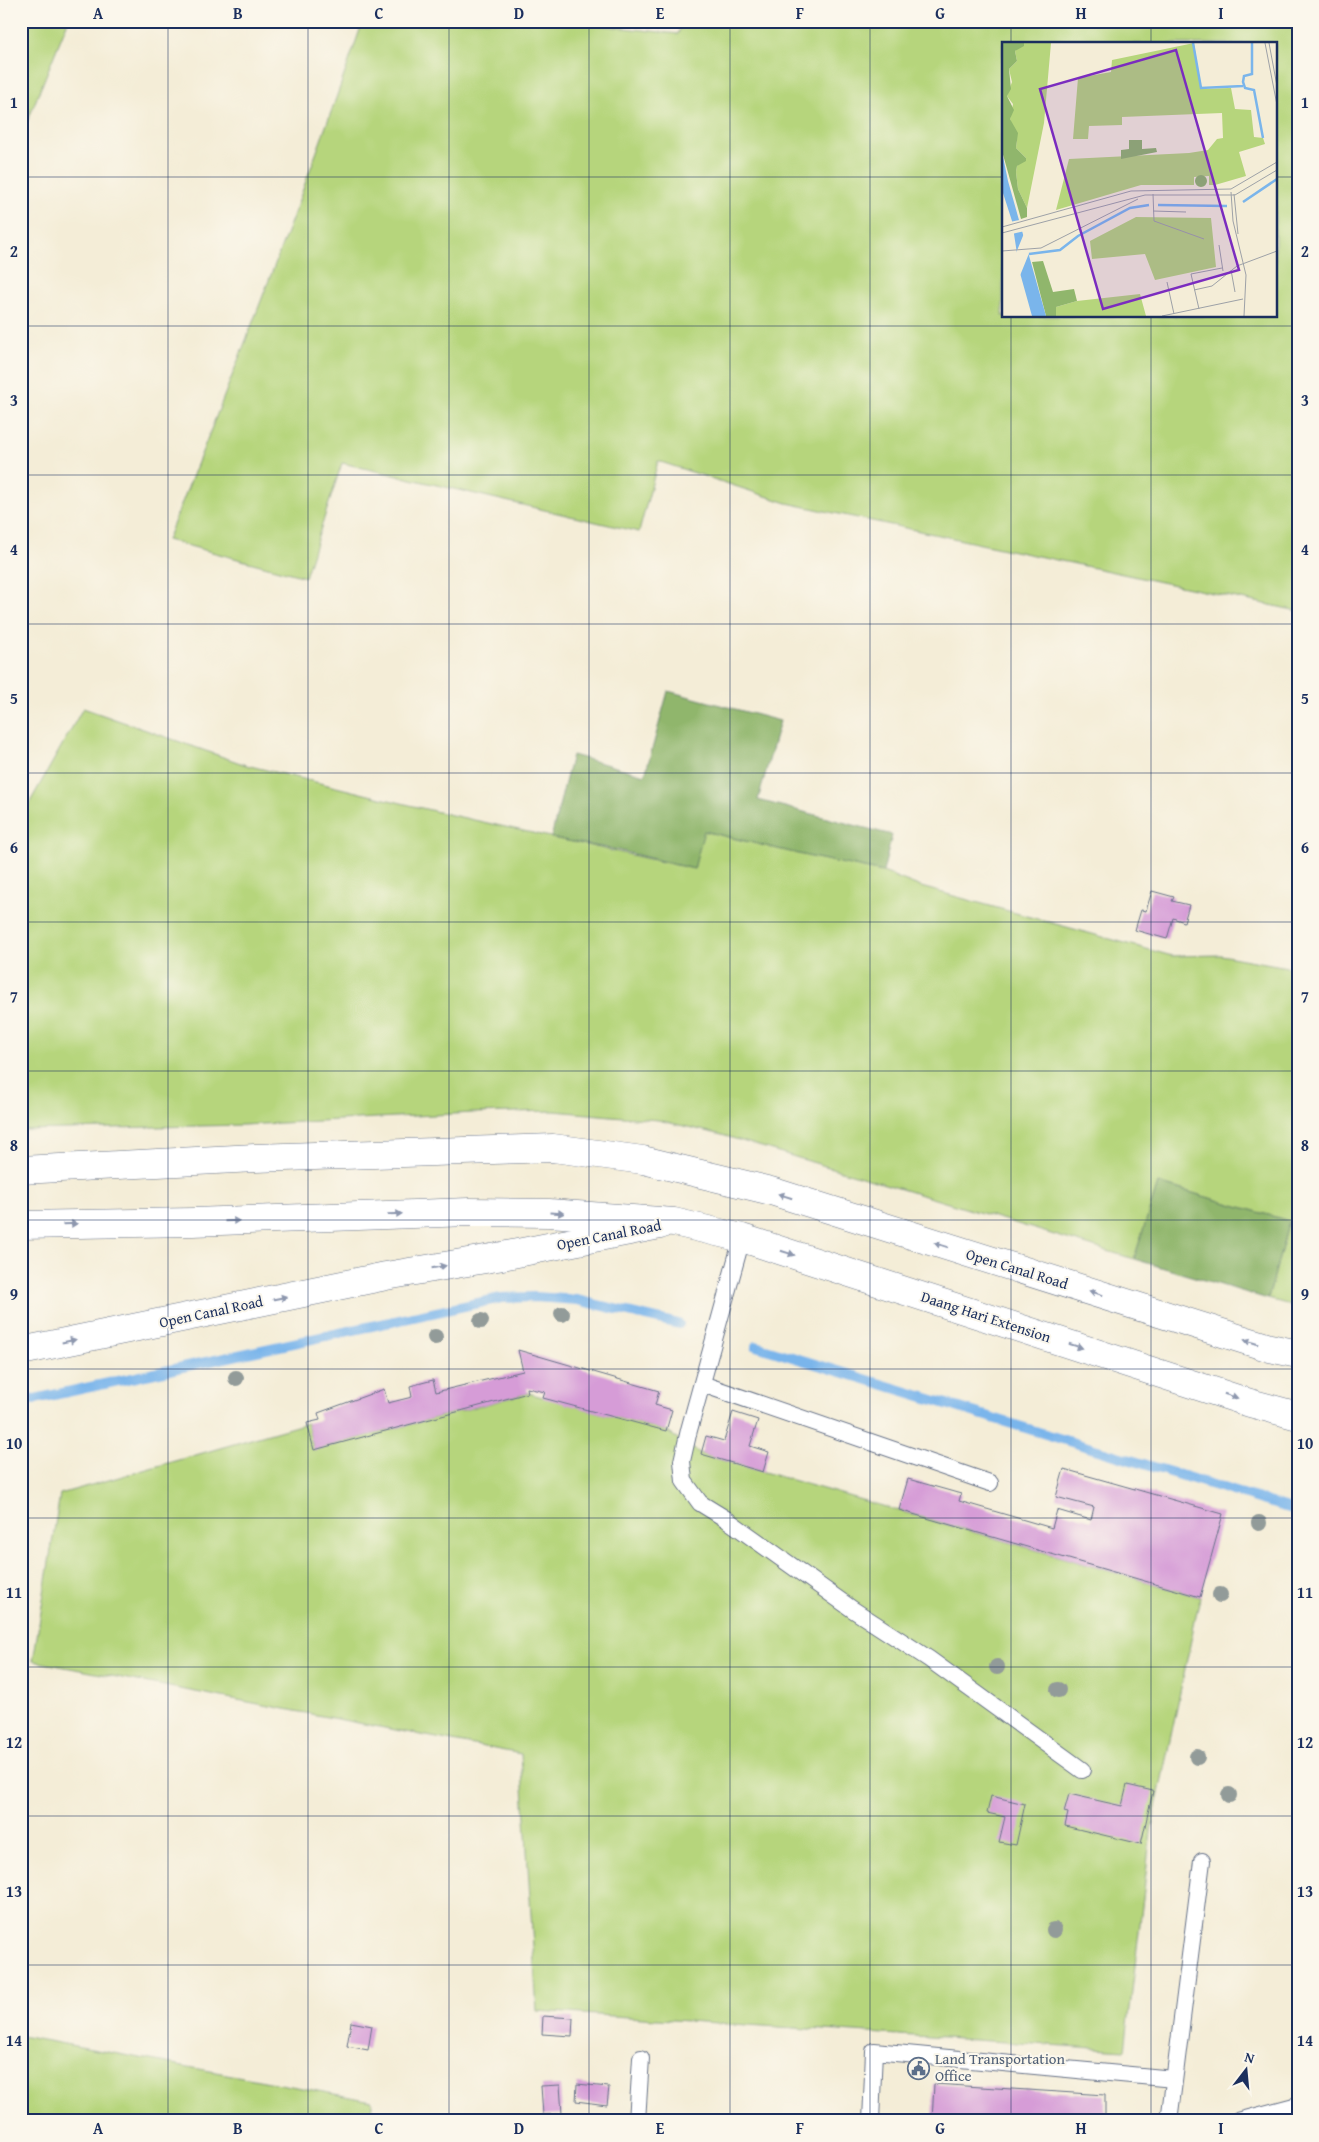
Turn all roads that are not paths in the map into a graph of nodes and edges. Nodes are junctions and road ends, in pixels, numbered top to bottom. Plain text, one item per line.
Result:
1 (21, 1170) edge
2 (674, 1222) junction
3 (21, 1225) edge
4 (742, 1238) junction
5 (21, 1351) edge
6 (1298, 1354) edge
7 (702, 1384) junction
8 (1298, 1416) edge
9 (990, 1484) dead end
10 (1082, 1770) dead end
11 (1202, 1861) dead end
12 (641, 2058) dead end
13 (1174, 2079) junction
14 (1298, 2105) edge
15 (1247, 2119) edge
16 (637, 2121) edge
17 (871, 2121) edge
18 (1169, 2121) edge

6 -> 1 main road, Open Canal Road
3 -> 2 main road, Open Canal Road
2 - 4 main road, Daang Hari Extension
5 -> 2 main road, Open Canal Road
4 - 7 lane
4 -> 8 main road, Daang Hari Extension
7 - 9 lane
7 - 10 lane
11 - 13 lane
12 - 16 lane
13 - 17 lane
13 - 18 lane
14 - 15 lane

